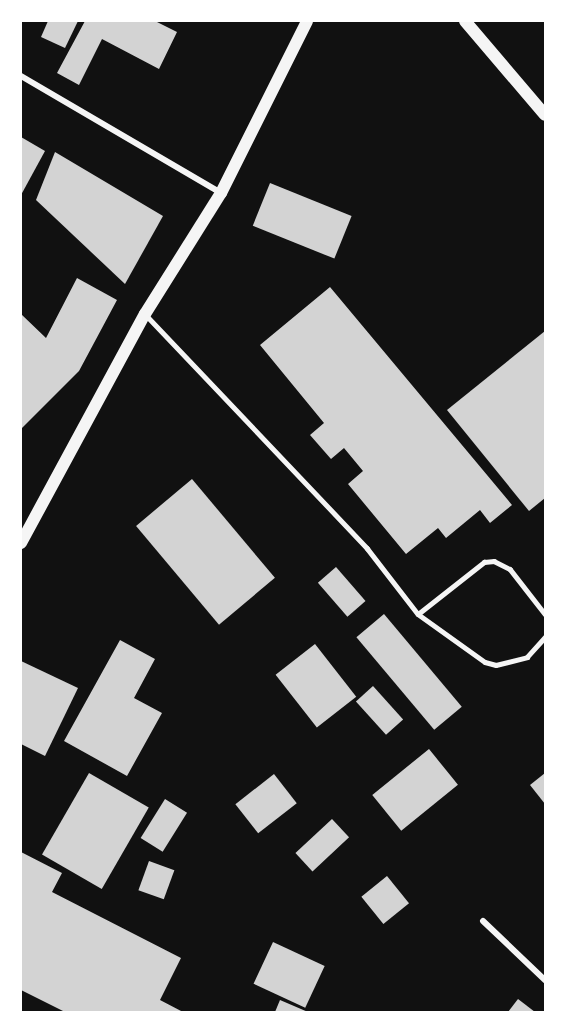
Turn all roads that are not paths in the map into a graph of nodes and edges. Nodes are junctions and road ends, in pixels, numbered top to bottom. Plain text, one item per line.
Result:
1 (307, 21) edge
2 (465, 21) edge
3 (21, 76) edge
4 (545, 115) edge
5 (222, 193) junction
6 (145, 314) junction
7 (21, 543) edge
8 (418, 614) junction
9 (545, 614) edge
10 (545, 637) edge
11 (483, 921) dead end
12 (545, 980) edge

1 - 5 main road
2 - 4 main road
3 - 5 street
5 - 6 main road
6 - 7 main road
6 - 8 lane
8 - 9 lane
8 - 10 lane
11 - 12 street

